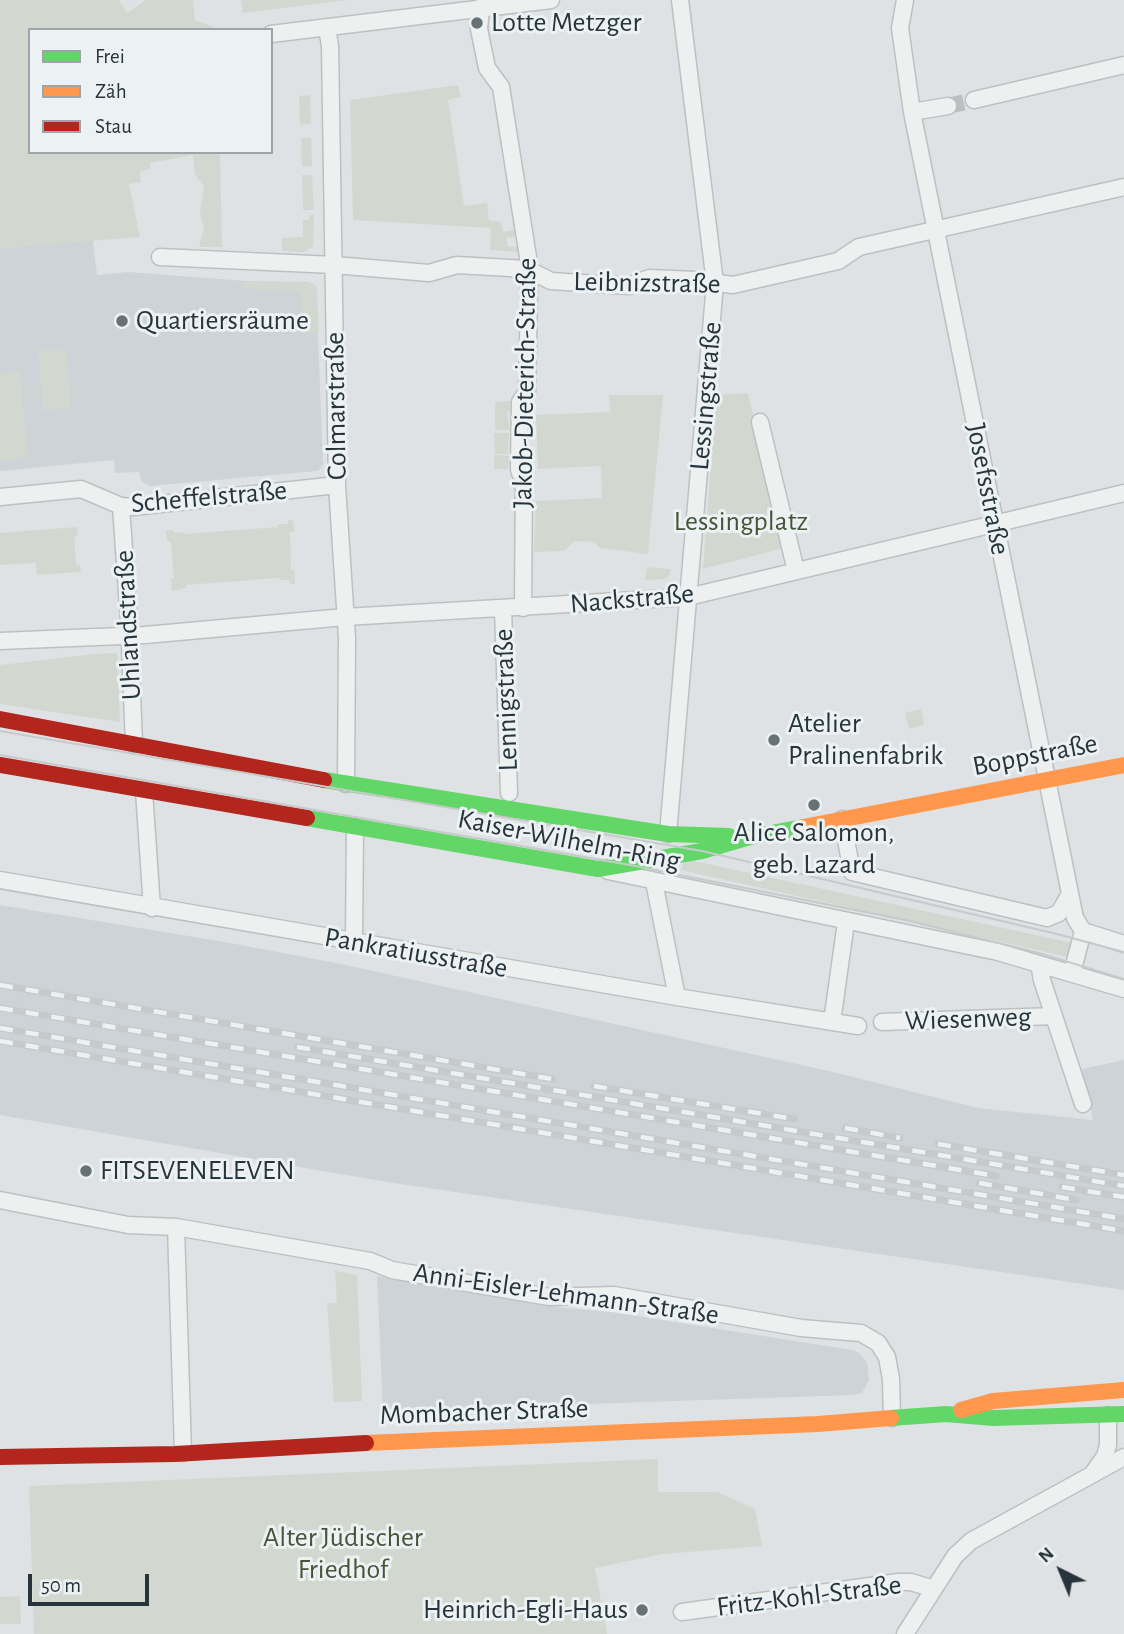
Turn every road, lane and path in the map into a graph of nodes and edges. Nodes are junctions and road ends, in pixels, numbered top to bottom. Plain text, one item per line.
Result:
1 (551, 0) edge
2 (680, 0) edge
3 (905, 0) edge
4 (484, 4) edge
5 (327, 27) junction
6 (273, 34) edge
7 (1124, 65) edge
8 (974, 100) tunnel mouth
9 (948, 106) tunnel mouth
10 (912, 112) junction
11 (1124, 187) edge
12 (934, 229) junction
13 (160, 257) dead end
14 (334, 265) junction
15 (527, 269) junction
16 (715, 283) junction
17 (760, 422) dead end
18 (337, 485) junction
19 (1124, 493) edge
20 (0, 497) edge
21 (121, 506) junction
22 (995, 524) junction
23 (796, 571) junction
24 (688, 597) junction
25 (503, 608) junction
26 (523, 608) junction
27 (345, 617) junction
28 (130, 636) junction
29 (0, 641) edge
30 (0, 719) edge
31 (134, 744) junction
32 (0, 765) edge
33 (1124, 765) edge
34 (1047, 780) junction
35 (346, 784) junction
36 (144, 791) junction
37 (509, 793) dead end
38 (842, 819) junction
39 (355, 827) junction
40 (667, 834) junction
41 (750, 837) junction
42 (598, 869) junction
43 (0, 880) edge
44 (654, 882) junction
45 (1070, 894) junction
46 (152, 908) junction
47 (846, 922) junction
48 (1083, 931) junction
49 (354, 942) junction
50 (1124, 944) edge
51 (1039, 964) junction
52 (1072, 974) junction
53 (1124, 989) edge
54 (677, 998) junction
55 (1054, 1016) junction
56 (832, 1022) junction
57 (882, 1022) dead end
58 (858, 1026) dead end
59 (1083, 1104) dead end
60 (0, 1200) edge
61 (176, 1227) junction
62 (1124, 1390) edge
63 (1124, 1402) edge
64 (946, 1414) junction
65 (1116, 1415) edge
66 (892, 1418) junction
67 (183, 1453) junction
68 (0, 1457) edge
69 (1124, 1457) edge
70 (24, 1458) junction
71 (0, 1465) edge
72 (1091, 1474) junction
73 (934, 1589) junction
74 (682, 1612) dead end
75 (905, 1634) edge

1 - 4 street
2 - 16 street, Lessingstraße
3 - 10 street, Josefsstraße
4 - 5 street
4 - 15 street, Jakob-Dieterich-Straße
5 - 6 street
5 - 14 street, Colmarstraße
7 - 8 street
9 - 10 street
10 - 12 street, Josefsstraße
11 - 12 street, Leibnizstraße
12 - 16 street, Leibnizstraße
12 - 22 street, Josefsstraße
13 - 14 street, Leibnizstraße
14 - 15 street, Leibnizstraße
14 - 18 street, Colmarstraße
15 - 16 street, Leibnizstraße
15 - 26 street, Jakob-Dieterich-Straße
16 - 24 street, Lessingstraße
17 - 23 street
18 - 21 street, Scheffelstraße
18 - 27 street, Colmarstraße
19 - 22 street, Nackstraße
20 - 21 street, Scheffelstraße
21 - 28 street, Uhlandstraße
22 - 23 street, Nackstraße
22 - 34 street, Josefsstraße
23 - 24 street, Nackstraße
24 - 26 street, Nackstraße
24 - 40 street, Lessingstraße
25 - 26 street, Nackstraße
25 - 27 street, Nackstraße
25 - 37 street, Lennigstraße
27 - 28 street, Nackstraße
27 - 35 street, Colmarstraße
28 - 29 street, Nackstraße
28 - 31 street, Uhlandstraße
30 - 31 street, Kaiser-Wilhelm-Ring
31 - 35 street, Kaiser-Wilhelm-Ring
32 - 36 street, Kaiser-Wilhelm-Ring
33 - 34 street, Boppstraße
34 - 38 street, Boppstraße
34 - 45 street, Josefsstraße
35 - 40 street, Kaiser-Wilhelm-Ring
36 - 39 street, Kaiser-Wilhelm-Ring
36 - 46 street
38 - 41 street, Boppstraße
38 - 45 street
39 - 42 street, Kaiser-Wilhelm-Ring
39 - 49 street
40 - 41 street, Boppstraße
41 - 42 street, Boppstraße
42 - 44 street, Kaiser-Wilhelm-Ring
43 - 46 street, Pankratiusstraße
44 - 47 street, Kaiser-Wilhelm-Ring
44 - 54 street
45 - 48 street, Josefsstraße
46 - 49 street, Pankratiusstraße
47 - 51 street, Kaiser-Wilhelm-Ring
47 - 56 street
48 - 50 street
48 - 52 street
49 - 54 street, Pankratiusstraße
51 - 52 street, Kaiser-Wilhelm-Ring
51 - 55 street
52 - 53 street, Kaiser-Wilhelm-Ring
54 - 56 street, Pankratiusstraße
55 - 57 street, Wiesenweg
55 - 59 street
56 - 58 street
60 - 61 street, Anni-Eisler-Lehmann-Straße
61 - 66 street, Anni-Eisler-Lehmann-Straße
61 - 67 street
62 - 64 street, Mombacher Straße
63 - 65 street
64 - 65 street, Mombacher Straße
64 - 66 street, Mombacher Straße
65 - 72 street
66 - 67 street, Mombacher Straße
67 - 70 street, Mombacher Straße
68 - 70 street, Mombacher Straße
69 - 72 street, Fritz-Kohl-Straße
70 - 71 street, Mombacher Straße
72 - 73 street, Fritz-Kohl-Straße
73 - 74 street, Fritz-Kohl-Straße
73 - 75 street, Fritz-Kohl-Straße

